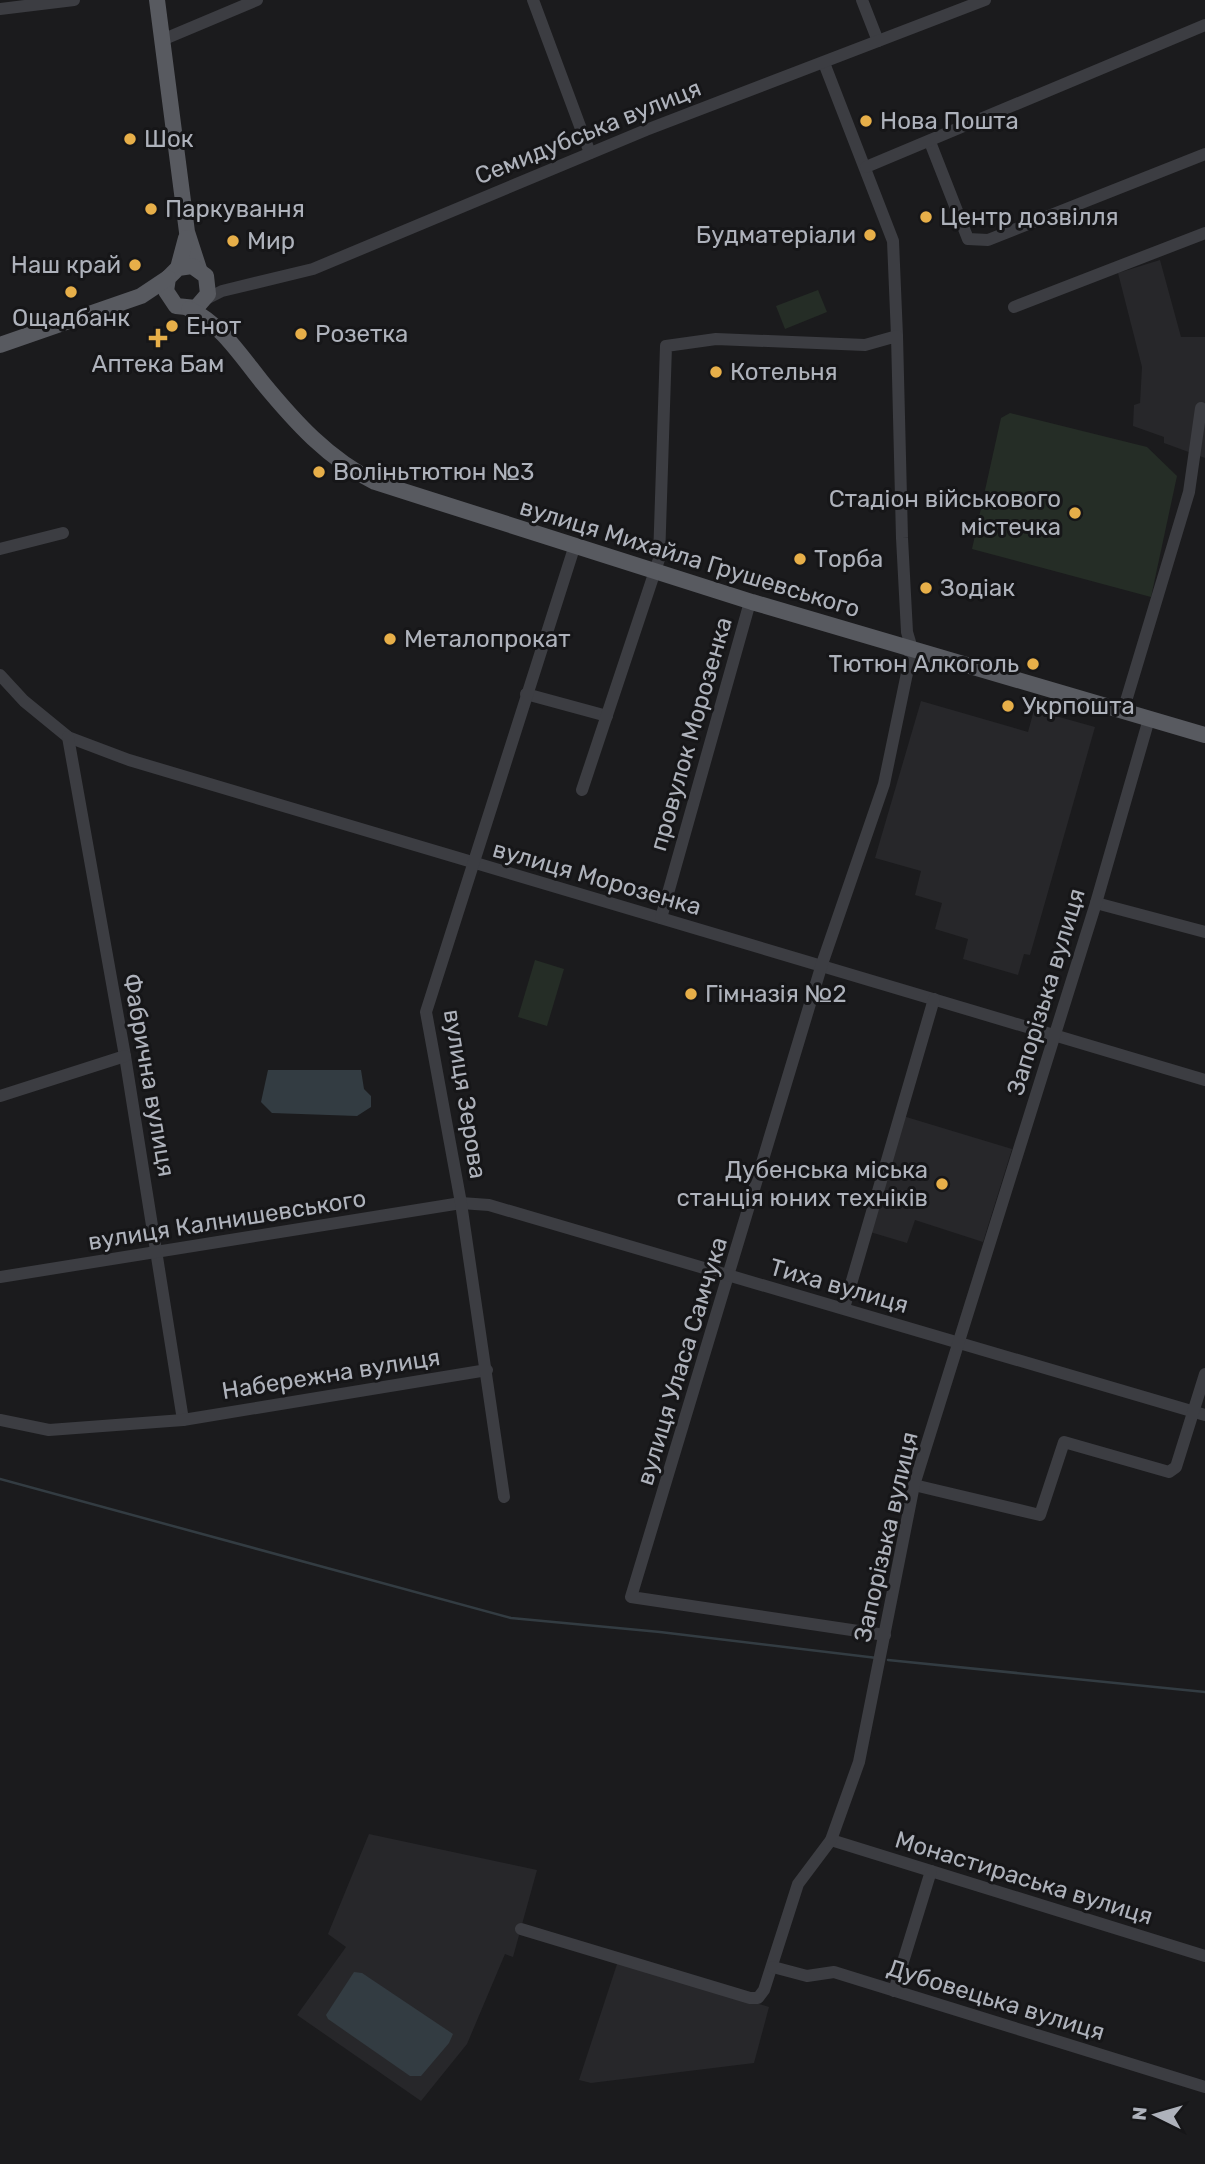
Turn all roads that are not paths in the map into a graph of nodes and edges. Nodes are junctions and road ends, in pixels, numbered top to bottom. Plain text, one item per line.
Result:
1 (74, 0) edge
2 (157, 0) edge
3 (257, 0) edge
4 (533, 0) edge
5 (862, 0) edge
6 (979, 1) edge
7 (0, 9) edge
8 (1205, 25) edge
9 (162, 40) junction
10 (878, 41) junction
11 (824, 63) junction
12 (930, 142) junction
13 (590, 153) junction
14 (1205, 154) edge
15 (866, 167) junction
16 (187, 226) junction
17 (1205, 233) edge
18 (203, 272) junction
19 (173, 273) junction
20 (235, 288) junction
21 (206, 299) junction
22 (130, 300) junction
23 (173, 303) junction
24 (1014, 307) dead end
25 (189, 309) junction
26 (218, 329) junction
27 (897, 336) junction
28 (1, 341) edge
29 (1202, 408) dead end
30 (63, 533) dead end
31 (574, 548) junction
32 (0, 549) edge
33 (656, 572) junction
34 (750, 602) junction
35 (912, 649) junction
36 (0, 675) edge
37 (526, 694) junction
38 (1123, 711) junction
39 (607, 716) junction
40 (1149, 719) junction
41 (1205, 735) edge
42 (68, 737) junction
43 (582, 790) dead end
44 (473, 864) junction
45 (1096, 903) junction
46 (661, 918) junction
47 (1205, 932) edge
48 (822, 964) junction
49 (934, 999) junction
50 (1055, 1033) junction
51 (125, 1056) junction
52 (1205, 1080) edge
53 (0, 1096) edge
54 (460, 1203) junction
55 (158, 1253) junction
56 (0, 1277) edge
57 (730, 1277) junction
58 (844, 1308) junction
59 (959, 1344) junction
60 (486, 1370) junction
61 (1205, 1374) edge
62 (1199, 1413) edge
63 (0, 1420) edge
64 (183, 1420) junction
65 (914, 1485) junction
66 (504, 1497) dead end
67 (885, 1635) junction
68 (831, 1840) junction
69 (930, 1871) junction
70 (521, 1929) dead end
71 (1205, 1956) edge
72 (773, 1967) junction
73 (894, 1990) junction
74 (1205, 2087) edge

1 - 7 street
2 - 9 main road
3 - 9 street
4 - 13 street
5 - 10 street
6 - 10 street, Семидубська вулиця
8 - 12 street
9 - 16 main road
10 - 11 street, Семидубська вулиця
11 - 13 street, Семидубська вулиця
11 - 15 street
12 - 14 street
12 - 15 street
13 - 20 street, Семидубська вулиця
15 - 27 street
16 - 18 main road
16 - 19 main road
17 - 24 street
18 - 19 main road
18 - 20 street
18 - 21 main road
19 - 22 main road
19 - 23 main road
20 - 21 street, Семидубська вулиця
21 - 25 main road
21 - 26 main road, вулиця Михайла Грушевського
22 - 23 main road
22 - 28 main road
23 - 25 main road
25 - 26 main road, вулиця Михайла Грушевського
26 - 31 main road, вулиця Михайла Грушевського
27 - 33 street
27 - 35 street
29 - 38 street
30 - 32 street
31 - 33 main road, вулиця Михайла Грушевського
31 - 37 street, вулиця Зерова
33 - 34 main road, вулиця Михайла Грушевського
33 - 39 street
34 - 35 main road, вулиця Михайла Грушевського
34 - 46 street, провулок Морозенка
35 - 38 main road, вулиця Михайла Грушевського
35 - 48 street, вулиця Уласа Самчука
36 - 42 street, вулиця Морозенка
37 - 39 street
37 - 44 street, вулиця Зерова
38 - 40 main road, вулиця Михайла Грушевського
39 - 43 street
40 - 41 main road, вулиця Михайла Грушевського
40 - 45 street, Запорізька вулиця
42 - 44 street, вулиця Морозенка
42 - 51 street, Фабрична вулиця
44 - 46 street, вулиця Морозенка
44 - 54 street, вулиця Зерова
45 - 47 street
45 - 50 street, Запорізька вулиця
46 - 48 street, вулиця Морозенка
48 - 49 street, вулиця Морозенка
48 - 57 street, вулиця Уласа Самчука
49 - 50 street, вулиця Морозенка
49 - 58 street
50 - 52 street, вулиця Морозенка
50 - 59 street, Запорізька вулиця
51 - 53 street
51 - 55 street, Фабрична вулиця
54 - 55 street, вулиця Калнишевського
54 - 57 street, Тиха вулиця
54 - 60 street, вулиця Зерова
55 - 56 street, вулиця Калнишевського
55 - 64 street, Фабрична вулиця
57 - 58 street, Тиха вулиця
57 - 67 street, вулиця Уласа Самчука
58 - 59 street, Тиха вулиця
59 - 62 street, Тиха вулиця
59 - 65 street, Запорізька вулиця
60 - 64 street, Набережна вулиця
60 - 66 street, вулиця Зерова
61 - 62 street
62 - 65 street
63 - 64 street, Набережна вулиця
65 - 67 street, Запорізька вулиця
67 - 68 street, Запорізька вулиця
68 - 69 street, Монастираська вулиця
68 - 72 street, Запорізька вулиця
69 - 71 street, Монастираська вулиця
69 - 73 street
70 - 72 street, Запорізька вулиця
72 - 73 street, Дубовецька вулиця
73 - 74 street, Дубовецька вулиця

